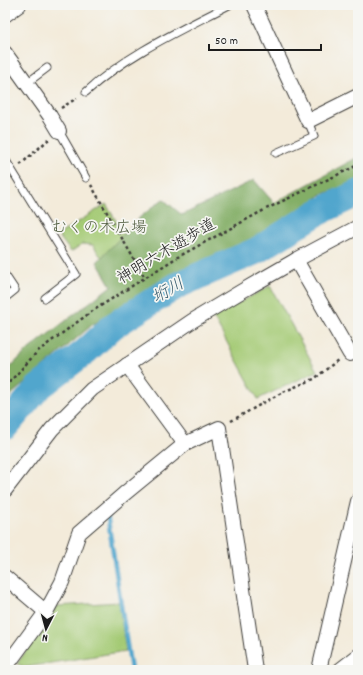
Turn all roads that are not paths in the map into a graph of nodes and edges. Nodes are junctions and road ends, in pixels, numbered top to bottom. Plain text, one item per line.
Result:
1 (19, 5) edge
2 (229, 5) edge
3 (254, 5) edge
4 (5, 14) edge
5 (5, 53) edge
6 (47, 68) dead end
7 (27, 83) junction
8 (86, 92) road end
9 (358, 96) edge
10 (308, 122) junction
11 (58, 131) joint
12 (276, 153) dead end
13 (5, 158) edge
14 (86, 178) road end
15 (358, 227) edge
16 (296, 260) junction
17 (5, 275) edge
18 (5, 298) edge
19 (45, 298) dead end
20 (350, 354) road end
21 (127, 366) junction
22 (185, 444) junction
23 (5, 490) edge
24 (358, 501) edge
25 (5, 577) edge
26 (46, 612) junction
27 (358, 656) edge
28 (5, 668) edge
29 (255, 670) edge
30 (318, 670) edge
31 (340, 670) edge

1 - 4 street
2 - 8 lane
3 - 10 street
5 - 7 street
6 - 7 lane
7 - 11 street
9 - 10 street
10 - 12 lane
11 - 14 lane
13 - 19 lane
15 - 16 street
16 - 20 street
16 - 21 street
17 - 18 lane
21 - 22 street
21 - 23 street
22 - 26 street
22 - 29 street
24 - 30 street
25 - 26 street
26 - 28 street
27 - 31 street

